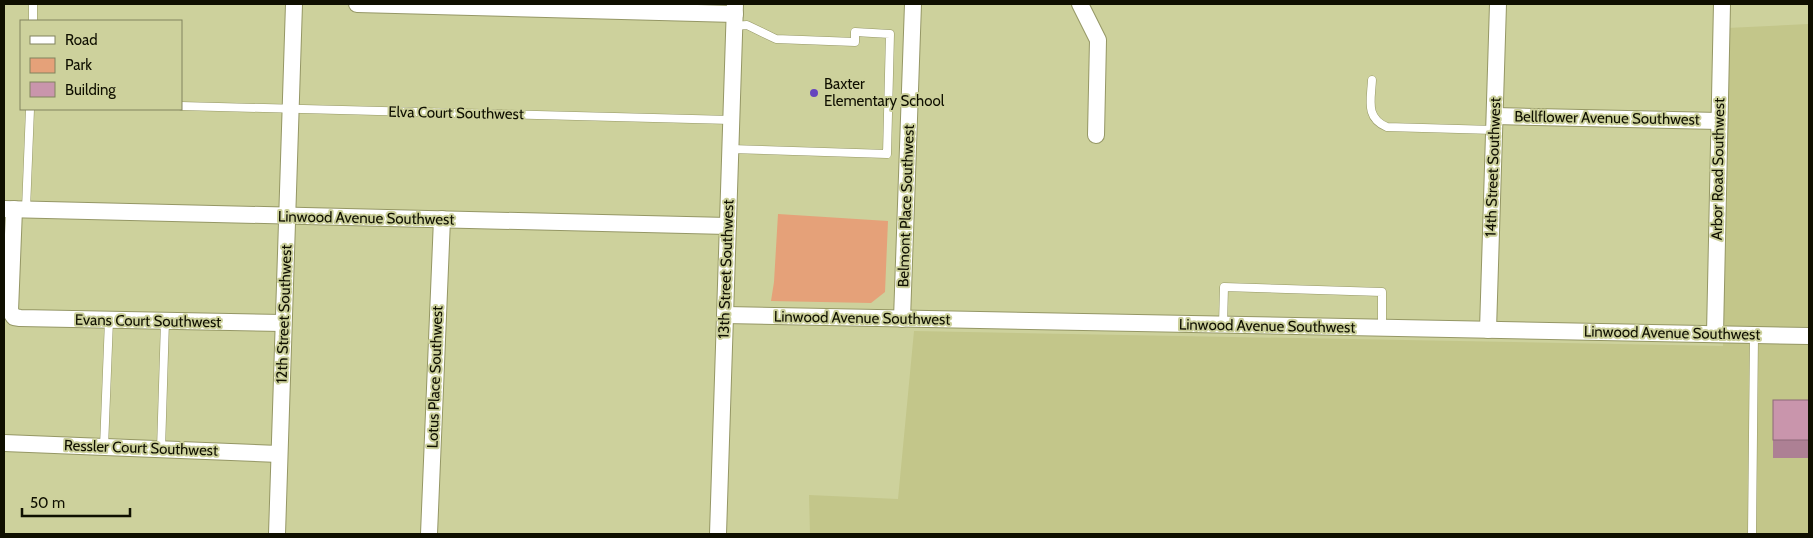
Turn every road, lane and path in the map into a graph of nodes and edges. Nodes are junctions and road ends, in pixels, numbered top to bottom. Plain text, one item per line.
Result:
1 (33, 4) edge
2 (294, 4) edge
3 (357, 4) edge
4 (913, 4) edge
5 (1080, 4) edge
6 (1498, 4) edge
7 (1722, 4) edge
8 (735, 14) edge
9 (33, 20) edge
10 (1372, 80) dead end
11 (182, 106) edge
12 (291, 109) junction
13 (30, 110) edge
14 (731, 120) junction
15 (1719, 121) junction
16 (1495, 123) junction
17 (1096, 134) dead end
18 (730, 149) junction
19 (15, 209) edge
20 (287, 216) junction
21 (442, 219) junction
22 (728, 226) junction
23 (725, 315) junction
24 (902, 318) junction
25 (109, 320) junction
26 (165, 321) junction
27 (283, 323) junction
28 (1223, 325) junction
29 (1382, 328) junction
30 (1488, 330) junction
31 (1715, 334) junction
32 (1754, 335) junction
33 (1809, 336) edge
34 (4, 443) edge
35 (104, 447) junction
36 (160, 449) junction
37 (279, 454) junction
38 (277, 534) edge
39 (429, 534) edge
40 (718, 534) edge
41 (1752, 534) edge

1 - 9 lane
2 - 12 street, 12th Street Southwest
3 - 8 street
4 - 24 street, Belmont Place Southwest
5 - 17 street
6 - 16 street, 14th Street Southwest
7 - 15 street, Arbor Road Southwest
8 - 14 street, 13th Street Southwest
8 - 18 lane
10 - 16 lane
11 - 12 lane, Elva Court Southwest
12 - 14 lane, Elva Court Southwest
12 - 20 street, 12th Street Southwest
13 - 19 lane
14 - 18 street, 13th Street Southwest
15 - 16 street, Bellflower Avenue Southwest
15 - 31 street, Arbor Road Southwest
16 - 30 street, 14th Street Southwest
18 - 22 street, 13th Street Southwest
19 - 20 street, Linwood Avenue Southwest
19 - 25 street, Evans Court Southwest
20 - 21 street, Linwood Avenue Southwest
20 - 27 street, 12th Street Southwest
21 - 22 street, Linwood Avenue Southwest
21 - 39 street, Lotus Place Southwest
22 - 23 street, 13th Street Southwest
23 - 24 street, Linwood Avenue Southwest
23 - 40 street, 13th Street Southwest
24 - 28 street, Linwood Avenue Southwest
25 - 26 street, Evans Court Southwest
25 - 35 lane
26 - 27 street, Evans Court Southwest
26 - 36 lane
27 - 37 street, 12th Street Southwest
28 - 29 street, Linwood Avenue Southwest
28 - 29 lane
29 - 30 street, Linwood Avenue Southwest
30 - 31 street, Linwood Avenue Southwest
31 - 32 street, Linwood Avenue Southwest
32 - 33 street, Linwood Avenue Southwest
32 - 41 lane
34 - 35 street, Ressler Court Southwest
35 - 36 street, Ressler Court Southwest
36 - 37 street, Ressler Court Southwest
37 - 38 street, 12th Street Southwest

